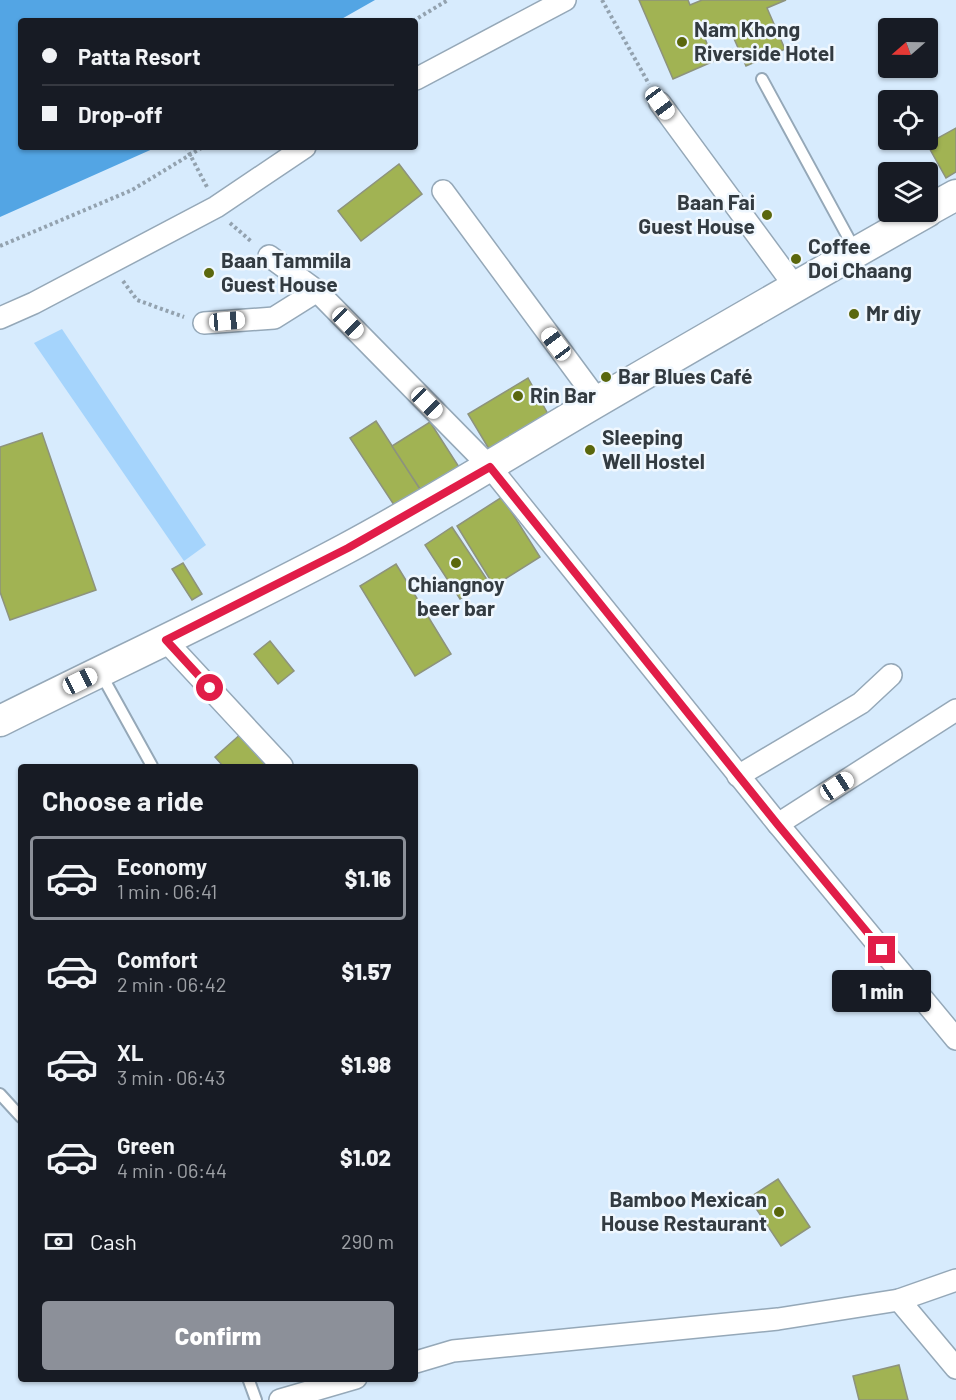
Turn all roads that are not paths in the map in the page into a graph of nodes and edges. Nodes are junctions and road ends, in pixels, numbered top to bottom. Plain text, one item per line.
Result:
1 (565, 0) edge
2 (418, 78) edge
3 (762, 79) dead end
4 (660, 103) road end
5 (301, 150) edge
6 (443, 191) dead end
7 (956, 195) edge
8 (938, 205) edge
9 (908, 222) edge
10 (856, 252) junction
11 (269, 256) road end
12 (796, 288) junction
13 (317, 291) junction
14 (0, 318) edge
15 (204, 323) road end
16 (598, 401) junction
17 (490, 467) junction
18 (166, 640) junction
19 (100, 671) junction
20 (891, 675) dead end
21 (956, 710) edge
22 (0, 721) edge
23 (151, 764) edge
24 (280, 764) edge
25 (738, 776) junction
26 (778, 825) junction
27 (956, 1039) edge
28 (0, 1094) edge
29 (18, 1114) edge
30 (956, 1280) edge
31 (899, 1300) junction
32 (418, 1361) edge
33 (956, 1368) edge
34 (249, 1382) edge
35 (342, 1382) edge
36 (256, 1400) edge
37 (280, 1400) edge

1 - 2 street
3 - 10 lane
4 - 12 street
5 - 14 street
6 - 16 street
7 - 8 main road
9 - 10 main road
10 - 12 main road
11 - 13 street
12 - 16 main road
13 - 15 street
13 - 17 street
16 - 17 main road
17 - 18 main road
17 - 25 street
18 - 19 main road
18 - 24 street
19 - 22 main road
19 - 23 lane
20 - 25 street
21 - 26 street
25 - 26 street
26 - 27 street
28 - 29 lane
30 - 31 street
31 - 32 street
31 - 33 street
34 - 36 lane
35 - 37 street

